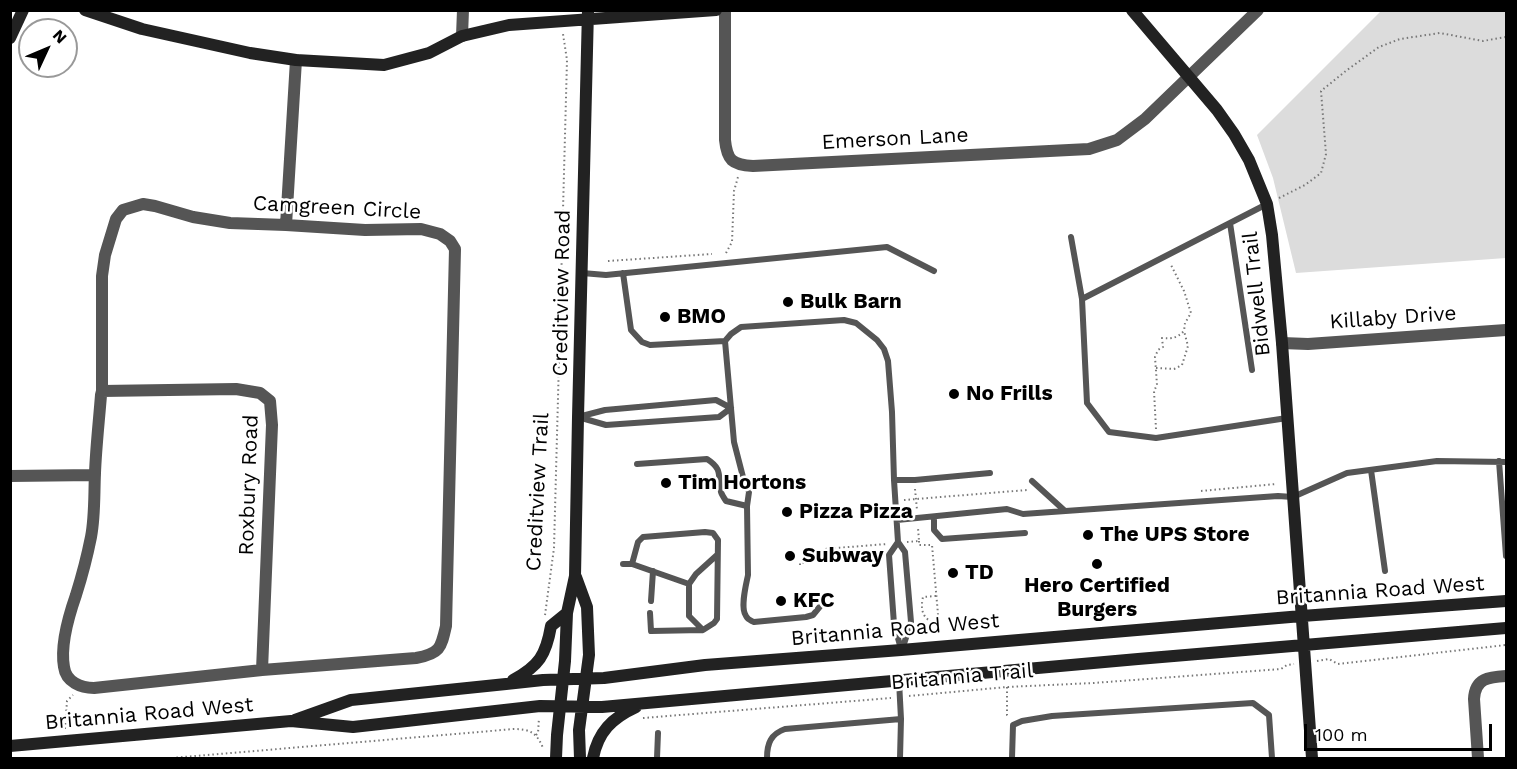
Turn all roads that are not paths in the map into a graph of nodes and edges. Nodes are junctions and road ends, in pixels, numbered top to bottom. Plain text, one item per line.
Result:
1 (22, 10) edge
2 (85, 10) edge
3 (463, 10) edge
4 (716, 10) edge
5 (725, 10) edge
6 (1132, 10) edge
7 (1258, 10) edge
8 (588, 15) edge
9 (462, 36) junction
10 (10, 38) edge
11 (297, 60) junction
12 (1189, 77) junction
13 (1266, 204) junction
14 (1230, 223) junction
15 (285, 225) junction
16 (1071, 237) dead end
17 (934, 271) dead end
18 (582, 273) junction
19 (623, 273) junction
20 (1082, 299) junction
21 (1506, 330) edge
22 (725, 341) junction
23 (1282, 343) junction
24 (1251, 370) dead end
25 (102, 391) junction
26 (730, 408) junction
27 (578, 417) junction
28 (1288, 418) junction
29 (1499, 461) junction
30 (1506, 462) edge
31 (637, 464) dead end
32 (1371, 470) junction
33 (990, 473) dead end
34 (95, 475) junction
35 (10, 476) edge
36 (894, 480) junction
37 (1032, 481) dead end
38 (1293, 496) junction
39 (747, 506) junction
40 (1066, 511) junction
41 (934, 516) junction
42 (897, 520) junction
43 (1025, 533) dead end
44 (898, 542) junction
45 (718, 554) junction
46 (1506, 556) edge
47 (623, 564) dead end
48 (632, 564) junction
49 (653, 571) junction
50 (1385, 571) dead end
51 (575, 576) junction
52 (689, 584) junction
53 (1506, 601) edge
54 (651, 602) dead end
55 (822, 604) dead end
56 (567, 613) junction
57 (650, 613) dead end
58 (1302, 616) junction
59 (1506, 628) edge
60 (703, 630) junction
61 (1304, 645) junction
62 (901, 650) junction
63 (262, 670) junction
64 (1506, 676) edge
65 (586, 679) junction
66 (563, 680) junction
67 (899, 681) junction
68 (506, 684) junction
69 (646, 703) junction
70 (560, 707) junction
71 (582, 707) junction
72 (901, 719) junction
73 (291, 721) junction
74 (657, 733) dead end
75 (10, 746) edge
76 (556, 759) edge
77 (580, 759) edge
78 (594, 759) edge
79 (657, 759) edge
80 (767, 759) edge
81 (900, 759) edge
82 (1012, 759) edge
83 (1272, 759) edge
84 (1312, 759) edge
85 (1478, 759) edge

1 - 10 main road
2 - 11 main road
3 - 9 street
4 - 8 main road
5 - 12 street, Emerson Lane
6 - 12 main road, Bidwell Trail
7 - 12 street, Emerson Lane
8 - 9 main road
8 - 18 main road, Creditview Road
9 - 11 main road
11 - 15 street
12 - 13 main road, Bidwell Trail
13 - 14 lane
13 - 23 main road, Bidwell Trail
14 - 20 lane
14 - 24 lane
15 - 25 street, Camgreen Circle
15 - 63 street, Camgreen Circle
16 - 20 lane
17 - 19 lane
18 - 19 lane
18 - 27 main road, Creditview Road
19 - 22 lane
20 - 28 lane
21 - 23 street, Killaby Drive
22 - 26 lane
22 - 36 lane
23 - 28 main road, Bidwell Trail
25 - 34 street, Camgreen Circle
25 - 63 street, Roxbury Road
26 - 27 lane
26 - 27 lane
26 - 39 lane
27 - 51 main road, Creditview Road
28 - 38 main road, Bidwell Trail
29 - 30 lane
29 - 32 lane
29 - 46 lane
31 - 39 lane
32 - 38 lane
32 - 50 lane
33 - 36 lane
34 - 35 street
34 - 63 street, Camgreen Circle
36 - 42 lane
37 - 40 lane
38 - 40 lane
38 - 58 main road, Bidwell Trail
39 - 55 lane
40 - 41 lane
41 - 42 lane
41 - 43 lane
42 - 44 lane
44 - 62 lane
44 - 62 lane
45 - 48 lane
45 - 52 lane
45 - 60 lane
47 - 48 lane
48 - 49 lane
49 - 52 lane
49 - 54 lane
51 - 56 main road, Creditview Road
51 - 65 main road, Creditview Road
52 - 60 lane
53 - 58 main road, Britannia Road West
56 - 66 main road, Creditview Road
56 - 68 main road
57 - 60 lane
58 - 61 main road, Bidwell Trail
58 - 62 main road, Britannia Road West
59 - 61 main road, Britannia Road West
61 - 67 main road, Britannia Road West
61 - 84 main road, Bidwell Trail
62 - 65 main road, Britannia Road West
64 - 85 street
65 - 66 main road, Britannia Road West
65 - 71 main road, Creditview Road
66 - 68 main road, Britannia Road West
66 - 70 main road, Creditview Road
67 - 69 main road, Britannia Road West
67 - 72 lane
68 - 73 main road, Britannia Road West
69 - 71 main road, Britannia Road West
69 - 78 main road
70 - 71 main road, Britannia Road West
70 - 73 main road, Britannia Road West
70 - 76 main road, Creditview Road
71 - 77 main road, Creditview Road
72 - 80 lane
72 - 81 lane
73 - 75 main road, Britannia Road West
74 - 79 lane
82 - 83 lane

